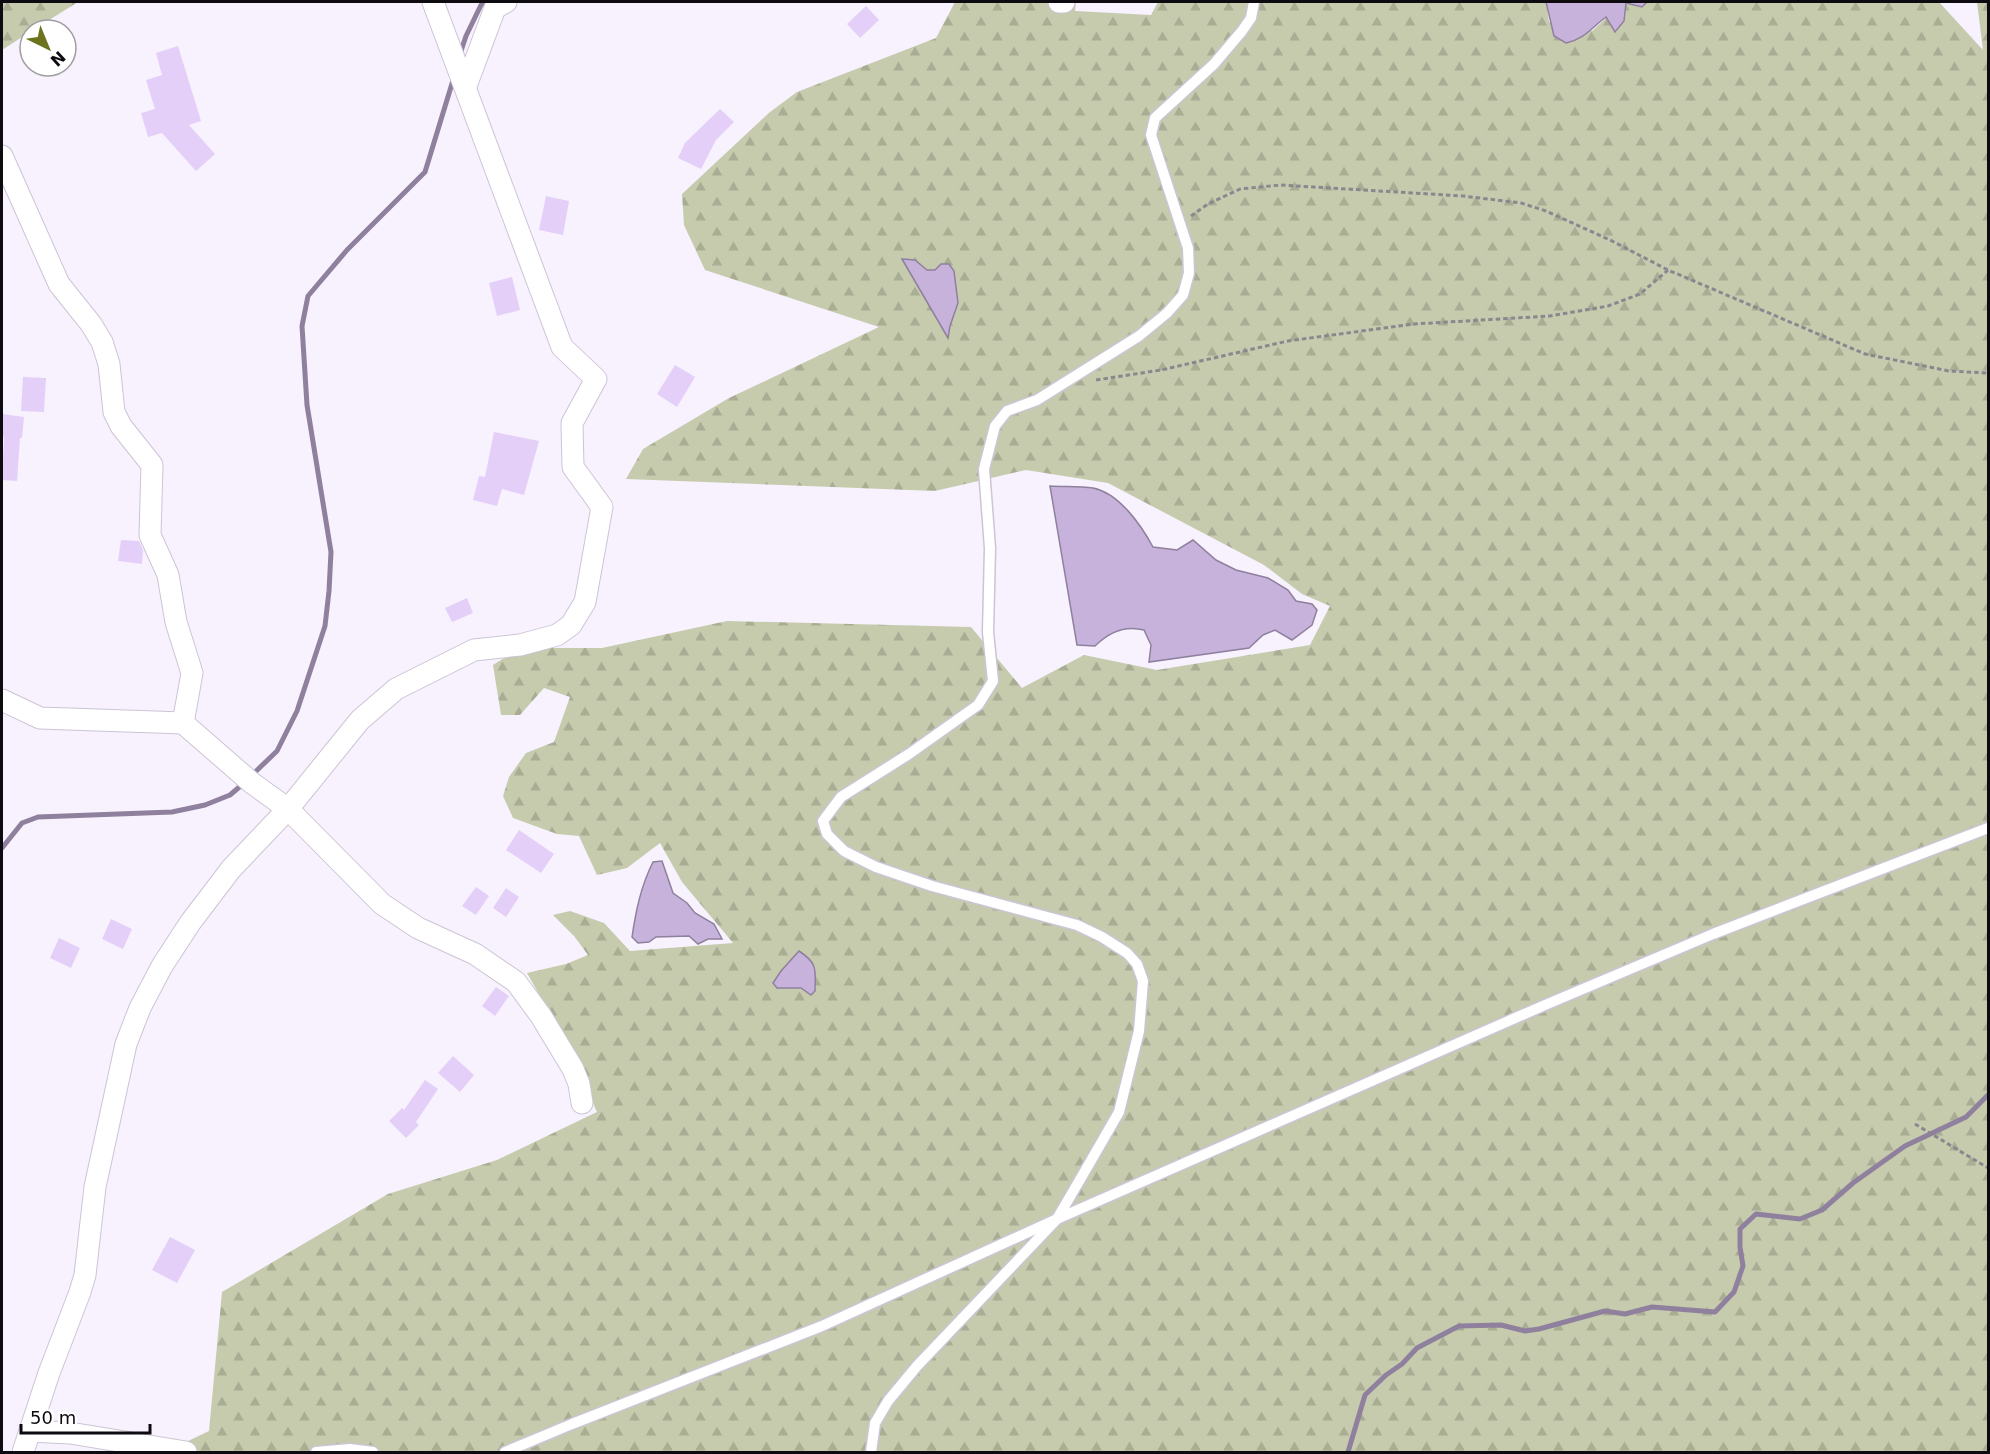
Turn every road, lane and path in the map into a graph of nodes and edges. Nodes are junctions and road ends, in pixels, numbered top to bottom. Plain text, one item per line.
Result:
1 (433, 2) edge
2 (506, 2) edge
3 (1059, 2) edge
4 (1064, 2) edge
5 (1254, 2) edge
6 (465, 86) junction
7 (2, 156) edge
8 (1179, 224) junction
9 (1668, 270) junction
10 (1989, 373) edge
11 (1093, 380) dead end
12 (2, 700) edge
13 (183, 723) junction
14 (288, 809) junction
15 (1989, 828) edge
16 (582, 1103) dead end
17 (1915, 1124) dead end
18 (1989, 1168) edge
19 (1057, 1219) junction
20 (30, 1431) junction
21 (23, 1452) edge
22 (186, 1452) edge
23 (316, 1452) edge
24 (373, 1452) edge
25 (505, 1452) edge
26 (871, 1452) edge

1 - 6 street
2 - 6 street
3 - 4 street
5 - 8 lane
6 - 14 street
7 - 13 street
8 - 9 path
8 - 19 lane
9 - 10 path
9 - 11 path
12 - 13 street
13 - 14 street
14 - 16 street
14 - 20 street
15 - 19 lane
17 - 18 path
19 - 25 lane
19 - 26 lane
20 - 21 street
20 - 22 street
23 - 24 lane

